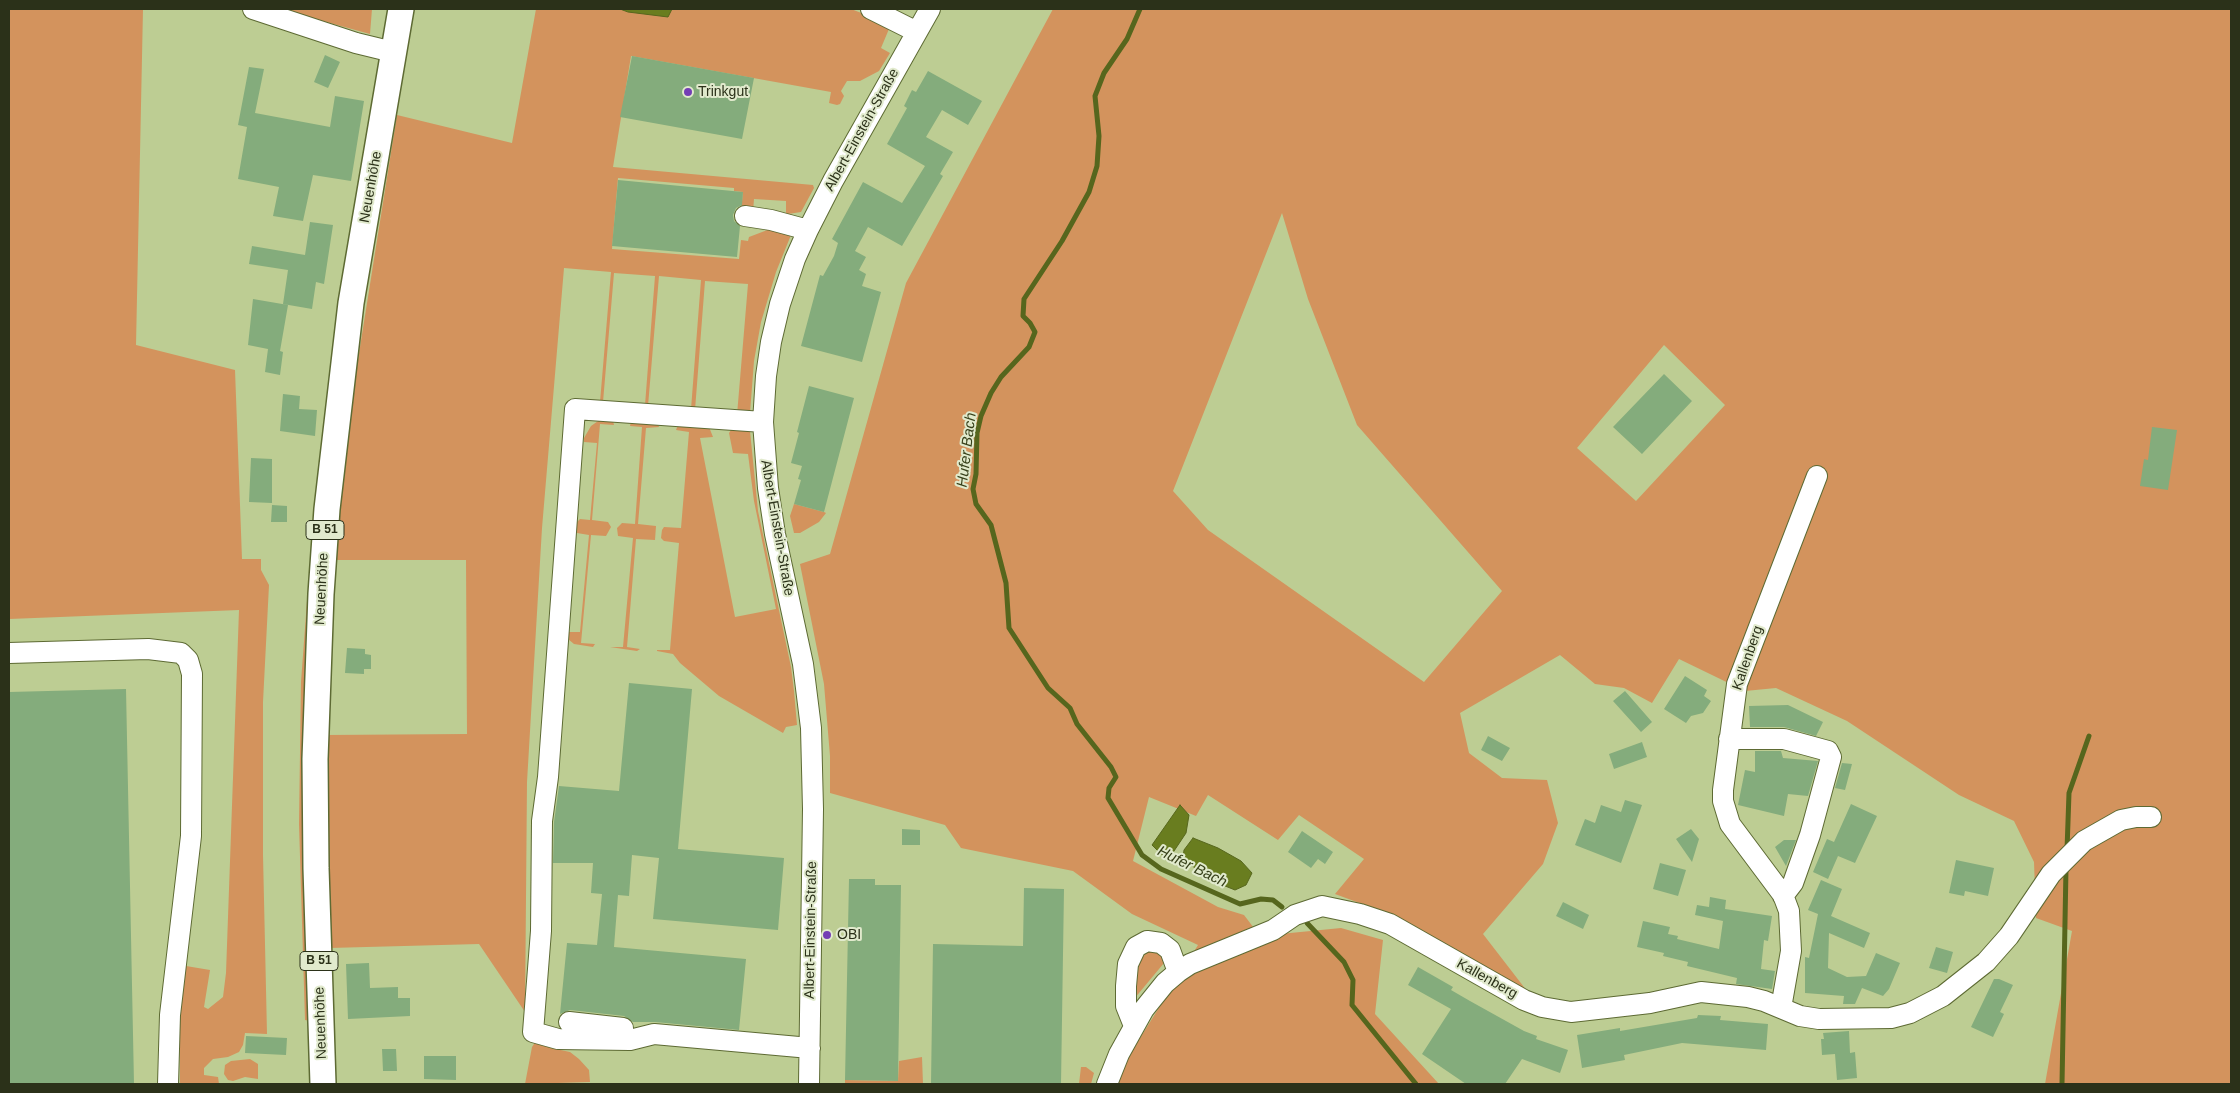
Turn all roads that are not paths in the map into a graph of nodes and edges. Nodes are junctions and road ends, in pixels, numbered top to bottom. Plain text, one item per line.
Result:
1 (253, 9) edge
2 (401, 9) edge
3 (871, 9) edge
4 (930, 9) edge
5 (917, 32) junction
6 (393, 52) junction
7 (745, 216) dead end
8 (808, 230) junction
9 (763, 422) junction
10 (1817, 476) dead end
11 (9, 653) edge
12 (1729, 739) junction
13 (2151, 817) dead end
14 (1784, 896) junction
15 (1178, 972) junction
16 (1781, 1008) junction
17 (569, 1022) dead end
18 (1134, 1026) junction
19 (654, 1034) junction
20 (810, 1048) junction
21 (168, 1084) edge
22 (323, 1084) edge
23 (809, 1084) edge
24 (1107, 1084) edge

1 - 6 street
2 - 6 main road, Neuenhöhe / B 51
3 - 5 street
4 - 5 street, Albert-Einstein-Straße
5 - 8 street, Albert-Einstein-Straße
6 - 22 main road, Neuenhöhe / B 51
7 - 8 street
8 - 9 street, Albert-Einstein-Straße
9 - 19 street
9 - 20 street, Albert-Einstein-Straße
10 - 12 street, Kallenberg
11 - 21 street
12 - 14 street, Kallenberg
12 - 14 street
13 - 16 street, Kallenberg
14 - 16 street, Kallenberg
15 - 16 street, Kallenberg
15 - 18 street, Kallenberg
15 - 18 street
17 - 19 street
18 - 24 street, Kallenberg
19 - 20 street
20 - 23 street, Albert-Einstein-Straße

